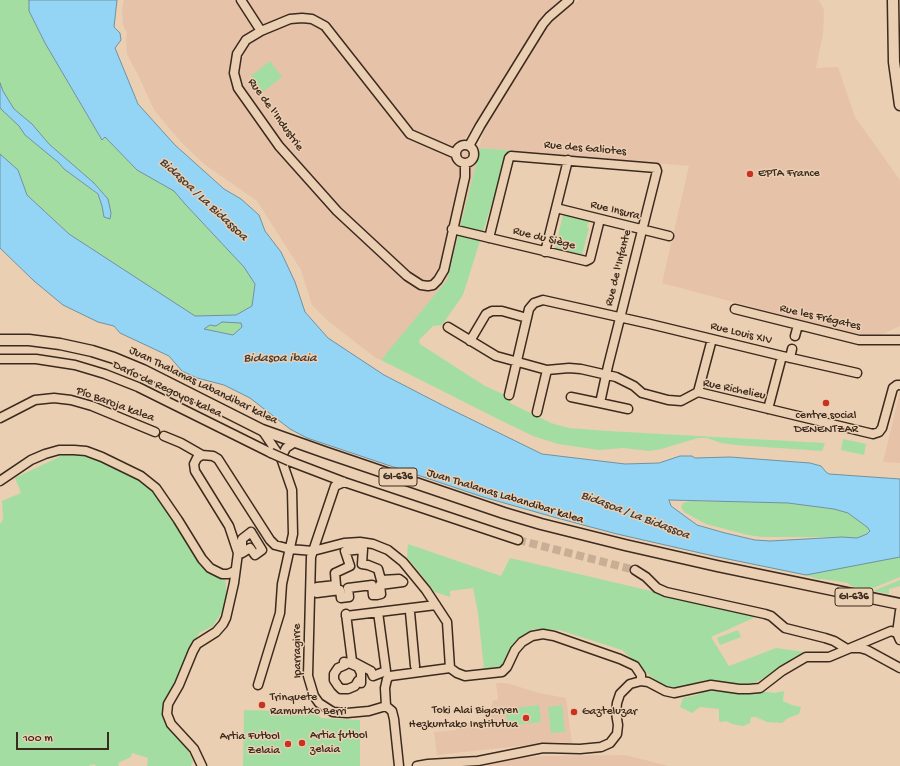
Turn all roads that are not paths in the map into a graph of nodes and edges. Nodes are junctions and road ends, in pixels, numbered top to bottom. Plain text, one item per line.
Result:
1 (241, 0) edge
2 (569, 0) edge
3 (893, 0) edge
4 (261, 31) junction
5 (897, 62) edge
6 (900, 105) edge
7 (469, 146) junction
8 (456, 154) junction
9 (568, 160) junction
10 (465, 163) junction
11 (656, 168) joint
12 (556, 208) junction
13 (600, 219) junction
14 (452, 229) junction
15 (641, 229) junction
16 (669, 236) dead end
17 (489, 238) junction
18 (545, 252) junction
19 (736, 309) dead end
20 (620, 317) junction
21 (526, 318) junction
22 (798, 325) junction
23 (448, 327) dead end
24 (795, 336) dead end
25 (712, 339) junction
26 (0, 340) edge
27 (900, 340) edge
28 (470, 341) junction
29 (792, 349) dead end
30 (786, 357) junction
31 (0, 359) edge
32 (518, 362) junction
33 (548, 370) junction
34 (857, 373) dead end
35 (606, 375) junction
36 (900, 386) edge
37 (698, 392) junction
38 (509, 395) dead end
39 (571, 397) dead end
40 (600, 403) junction
41 (628, 409) dead end
42 (768, 409) junction
43 (537, 412) dead end
44 (0, 418) edge
45 (262, 430) junction
46 (155, 432) dead end
47 (164, 436) dead end
48 (295, 442) junction
49 (202, 455) junction
50 (285, 459) junction
51 (326, 475) junction
52 (0, 481) edge
53 (344, 482) junction
54 (335, 486) junction
55 (518, 540) tunnel mouth
56 (290, 549) junction
57 (313, 551) junction
58 (344, 551) joint
59 (635, 570) tunnel mouth
60 (234, 571) junction
61 (808, 586) junction
62 (900, 604) edge
63 (436, 605) junction
64 (900, 607) edge
65 (900, 611) edge
66 (378, 612) junction
67 (410, 612) dead end
68 (899, 636) edge
69 (847, 649) junction
70 (415, 666) dead end
71 (450, 668) junction
72 (900, 668) edge
73 (641, 681) junction
74 (258, 685) dead end
75 (386, 706) junction
76 (202, 766) edge
77 (399, 766) edge
78 (417, 766) edge

1 - 4 street
2 - 7 street, Rue de l'Industrie
3 - 5 main road
4 - 8 street, Rue de l'Industrie
4 - 14 street, Rue de l'Industrie
5 - 6 main road
7 - 8 street, Rue de l'Industrie
7 - 10 street, Rue de l'Industrie
8 - 10 street, Rue de l'Industrie
9 - 11 street, Rue des Galiotes
9 - 12 street
9 - 17 street, Rue des Galiotes
10 - 14 street, Rue de l'Industrie
11 - 15 street, Rue de l'Infante
12 - 13 street, Rue Insura
12 - 18 street
13 - 15 street, Rue Insura
13 - 18 street, Rue du Siège
14 - 17 street, Rue du Siège
15 - 16 street, Rue Insura
15 - 20 street, Rue de l'Infante
17 - 18 street, Rue du Siège
19 - 22 street, Rue les Frégates
20 - 21 street, Rue Louis XIV
20 - 25 street, Rue Louis XIV
20 - 35 street, Rue de l'Infante
21 - 28 street
21 - 32 street
22 - 24 street
22 - 27 street, Rue les Frégates
23 - 28 street, Rue Richelieu
25 - 30 street, Rue Louis XIV
25 - 37 street
26 - 45 main road, Juan Thalamas Labandibar kalea / GI-636
28 - 32 street, Rue Richelieu
29 - 30 street
30 - 34 street, Rue Louis XIV
30 - 42 street
31 - 50 street, Darío de Regoyos kalea, bridge
32 - 33 street, Rue Richelieu
32 - 38 street
33 - 35 street, Rue Richelieu
33 - 43 street
35 - 37 street, Rue Richelieu
35 - 40 street, Rue de l'Infante
36 - 42 street, Rue Richelieu
37 - 42 street, Rue Richelieu
39 - 40 street
40 - 41 street
44 - 46 street, Pío Baroja kalea
45 - 48 main road, Juan Thalamas Labandibar kalea / GI-636
45 - 50 street
47 - 49 street
48 - 50 street
48 - 61 main road, Juan Thalamas Labandibar kalea / GI-636
49 - 56 street
49 - 60 street
50 - 51 street
50 - 56 street
51 - 53 street
51 - 54 street
52 - 60 street
53 - 54 street
53 - 55 street
54 - 57 street, Iparragirre
56 - 57 street
56 - 74 street
57 - 63 street
57 - 75 street, Iparragirre
58 - 58 street
59 - 69 street
60 - 76 street
61 - 62 main road, Juan Thalamas Labandibar kalea / GI-636
61 - 64 main road, Juan Thalamas Labandibar kalea / GI-636
63 - 66 street
63 - 71 street
65 - 68 street
66 - 66 street
67 - 70 street
68 - 69 street
69 - 72 street
69 - 73 street
71 - 73 street
71 - 75 street
73 - 78 street
75 - 77 street

